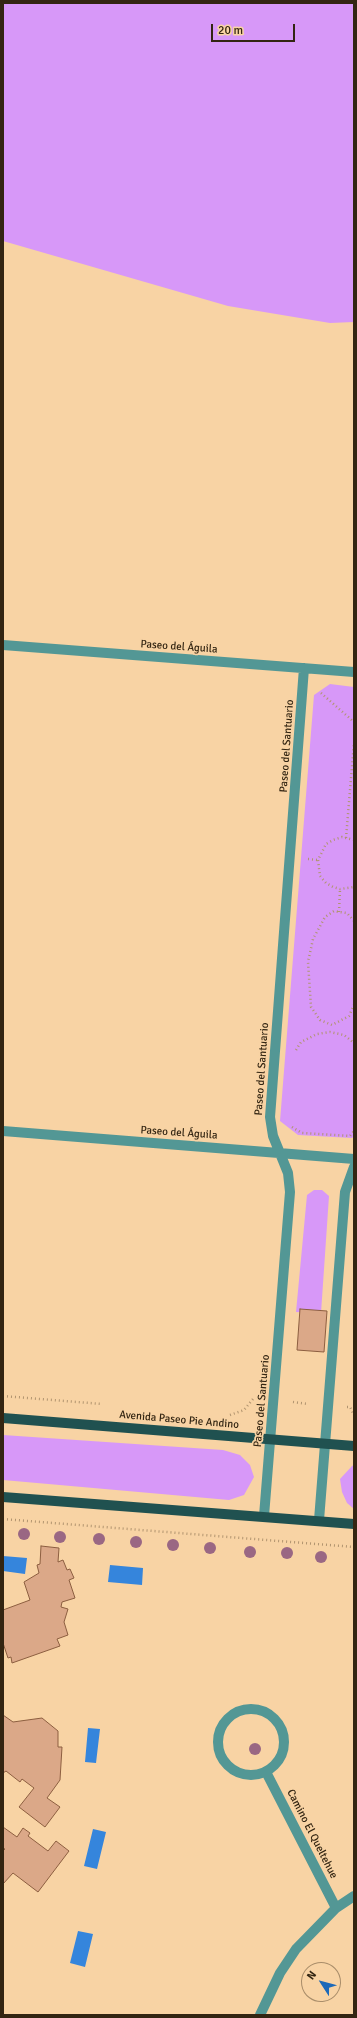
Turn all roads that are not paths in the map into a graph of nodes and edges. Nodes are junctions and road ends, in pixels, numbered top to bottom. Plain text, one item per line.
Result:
1 (3, 645) edge
2 (354, 672) edge
3 (304, 673) junction
4 (3, 1131) edge
5 (280, 1153) junction
6 (354, 1159) edge
7 (354, 1167) edge
8 (3, 1418) edge
9 (271, 1440) junction
10 (325, 1444) junction
11 (354, 1446) edge
12 (3, 1497) edge
13 (264, 1516) junction
14 (319, 1520) junction
15 (354, 1524) edge
16 (266, 1772) junction
17 (354, 1896) edge
18 (336, 1908) junction
19 (260, 2015) edge

1 - 3 street, Paseo del Águila
2 - 3 street, Paseo del Águila
3 - 5 street, Paseo del Santuario
4 - 5 street, Paseo del Águila
5 - 6 street, Paseo del Águila
5 - 9 street, Paseo del Santuario
7 - 10 street
8 - 9 main road, Avenida Paseo Pie Andino
9 - 10 main road, Avenida Paseo Pie Andino
9 - 13 street, Paseo del Santuario
10 - 11 main road, Avenida Paseo Pie Andino
10 - 14 street
12 - 13 main road
13 - 14 main road
14 - 15 main road
16 - 16 street
16 - 18 street, Camino El Queltehue
17 - 18 street
18 - 19 street

